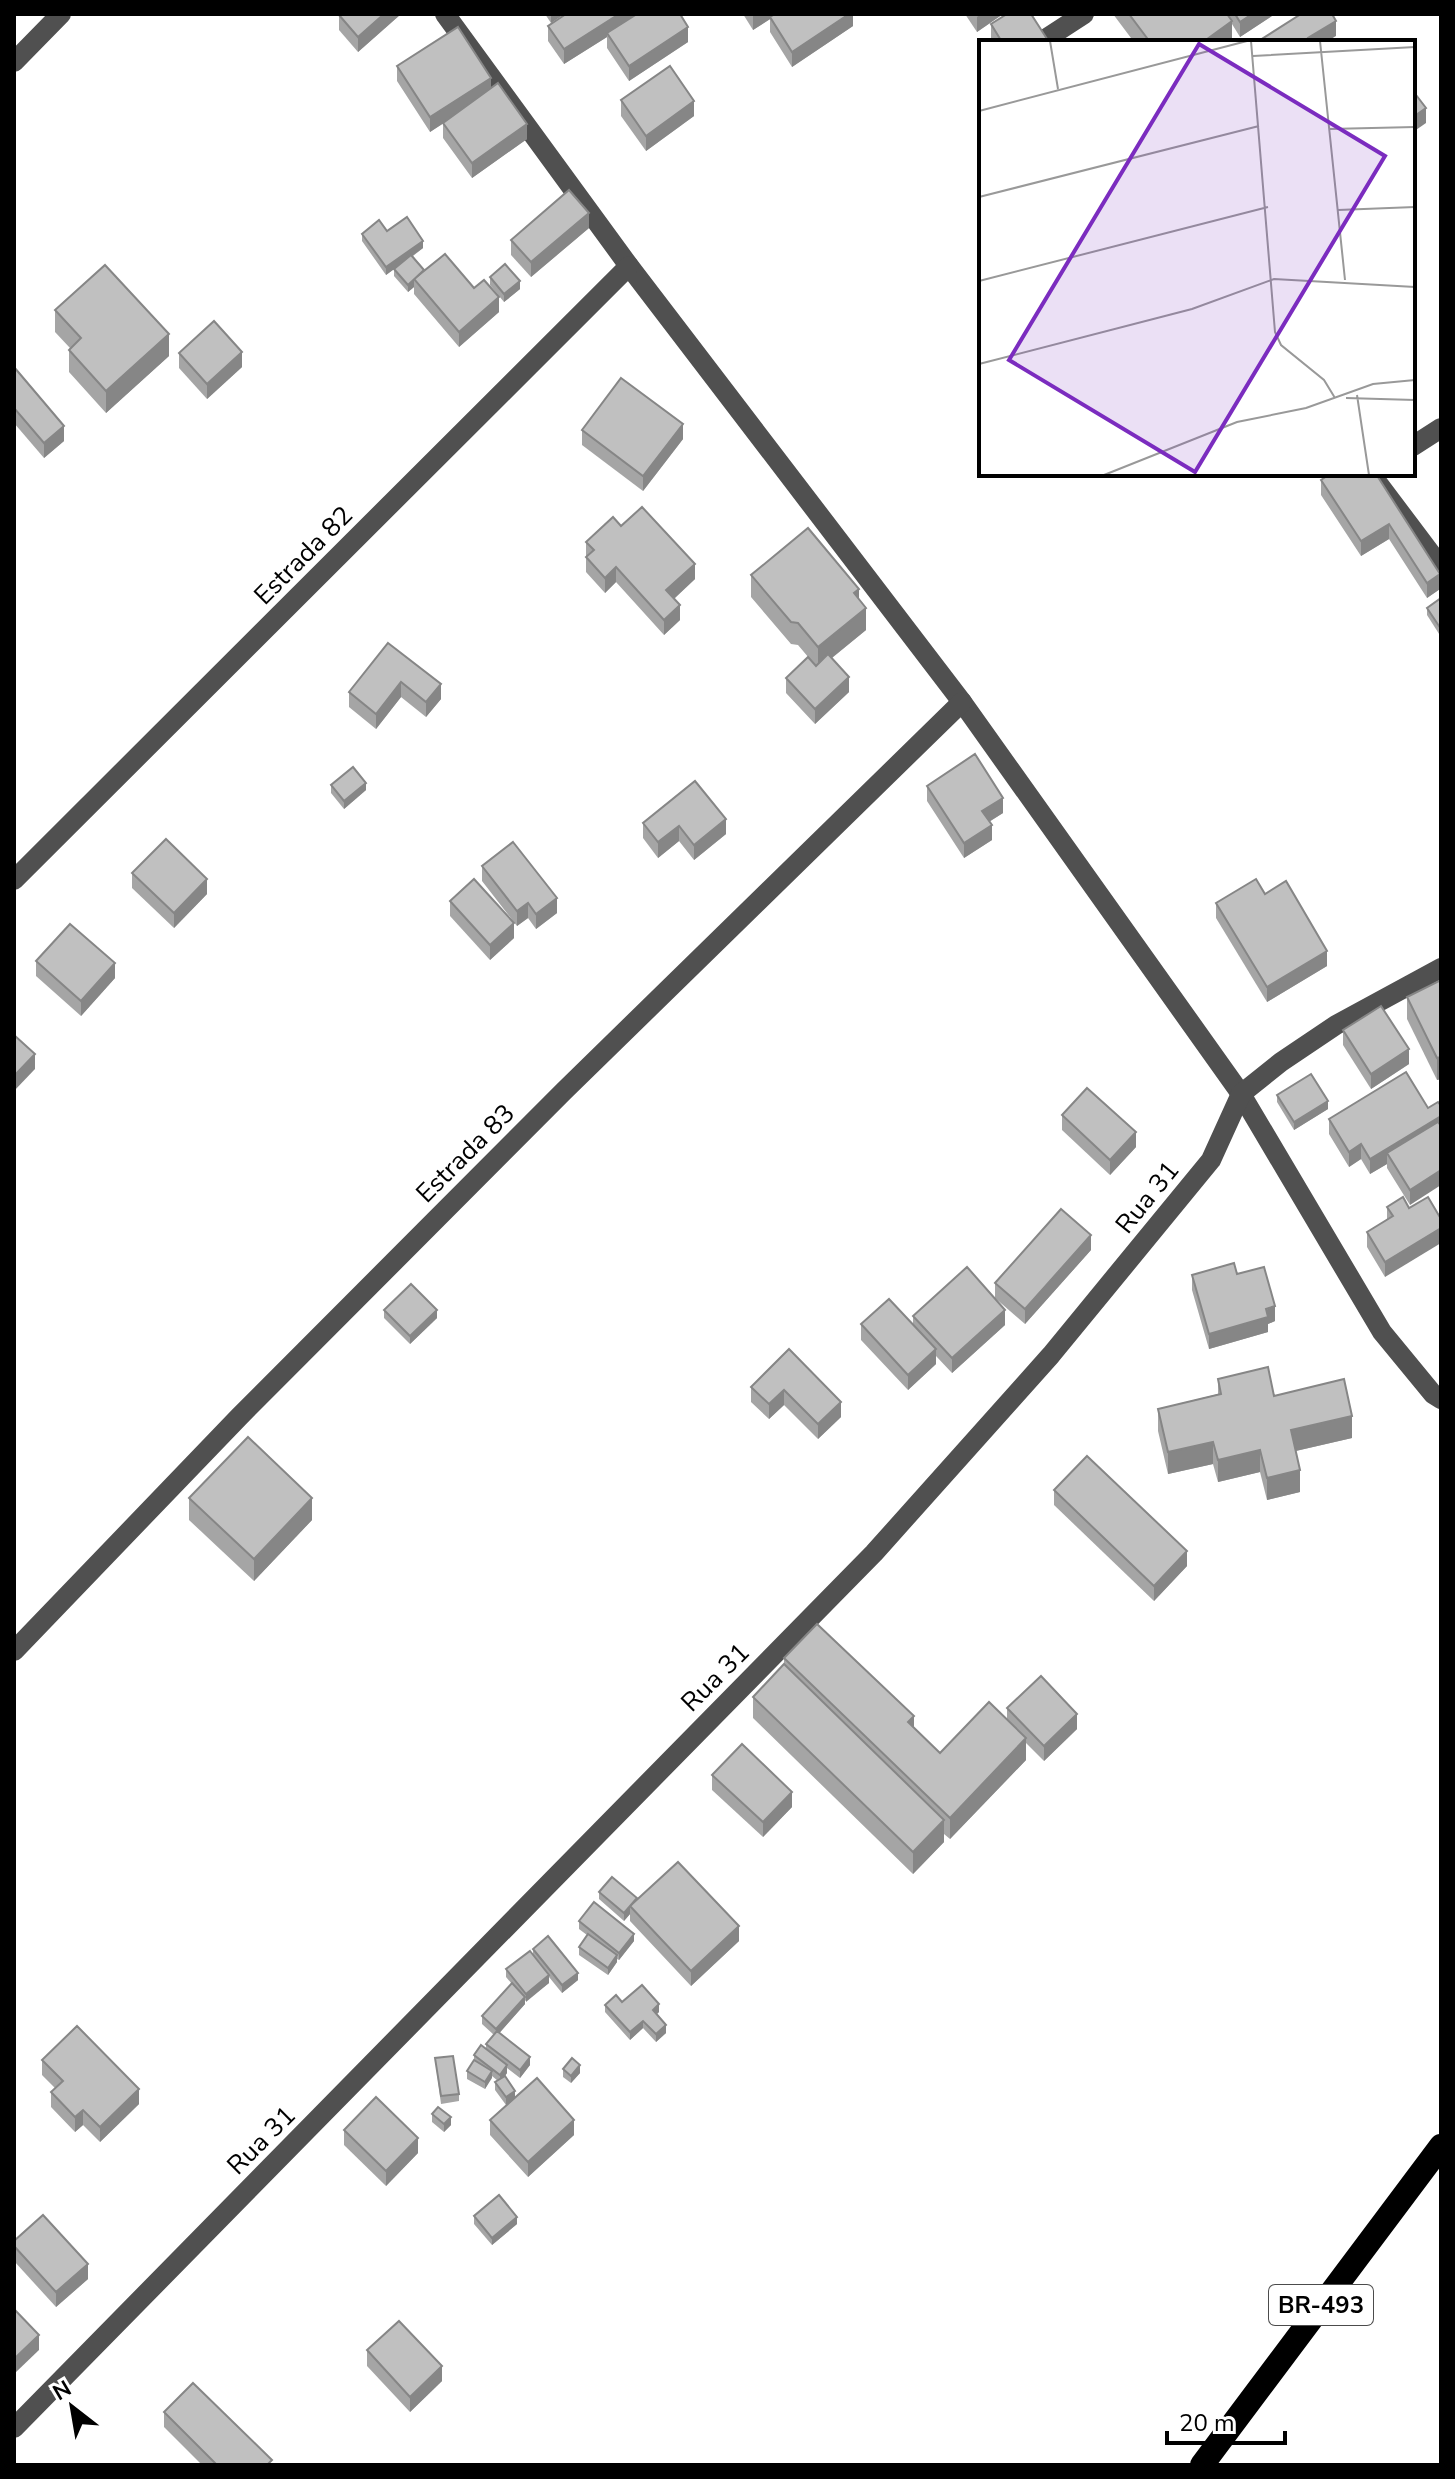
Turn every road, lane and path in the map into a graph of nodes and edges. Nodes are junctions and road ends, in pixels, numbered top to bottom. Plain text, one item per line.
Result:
1 (61, 14) edge
2 (445, 14) edge
3 (1084, 14) edge
4 (1042, 36) edge
5 (14, 62) edge
6 (629, 266) junction
7 (1441, 428) edge
8 (1415, 445) edge
9 (1373, 476) edge
10 (1441, 567) edge
11 (962, 702) junction
12 (14, 880) edge
13 (1441, 968) edge
14 (1241, 1094) junction
15 (1441, 1399) edge
16 (14, 1651) edge
17 (1441, 2146) edge
18 (14, 2428) edge
19 (1202, 2465) edge

1 - 5 street
2 - 6 street
3 - 4 street
6 - 11 street
6 - 12 street, Estrada 82
7 - 8 street
9 - 10 street
11 - 14 street
11 - 16 street, Estrada 83
13 - 14 street, Rua 31
14 - 15 street
14 - 18 street, Rua 31
17 - 19 highway, BR-493

